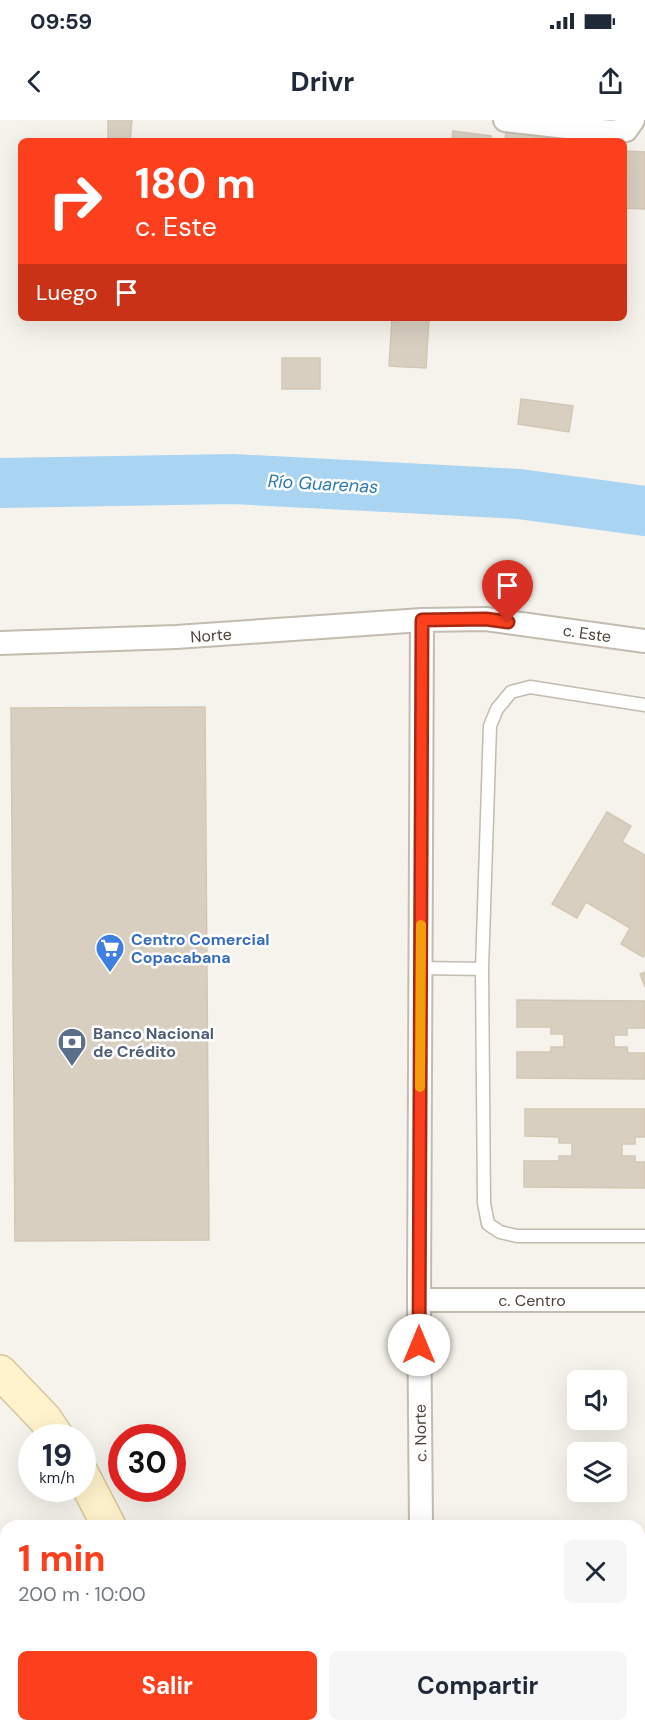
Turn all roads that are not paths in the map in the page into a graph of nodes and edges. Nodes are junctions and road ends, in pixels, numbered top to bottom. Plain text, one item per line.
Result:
1 (505, 120) edge
2 (633, 120) edge
3 (422, 620) junction
4 (645, 641) edge
5 (0, 643) edge
6 (645, 705) edge
7 (421, 968) junction
8 (482, 969) junction
9 (645, 1236) edge
10 (419, 1300) junction
11 (645, 1300) edge
12 (0, 1372) edge
13 (48, 1424) edge
14 (96, 1501) edge
15 (106, 1520) edge
16 (421, 1520) edge

1 - 2 street
3 - 4 street, c. Este
3 - 5 street, Norte
3 - 7 street, c. Norte
6 - 8 lane
7 - 8 lane
7 - 10 street, c. Norte
8 - 9 lane
10 - 11 street, c. Centro
10 - 16 street, c. Norte
12 - 13 main road
14 - 15 main road

